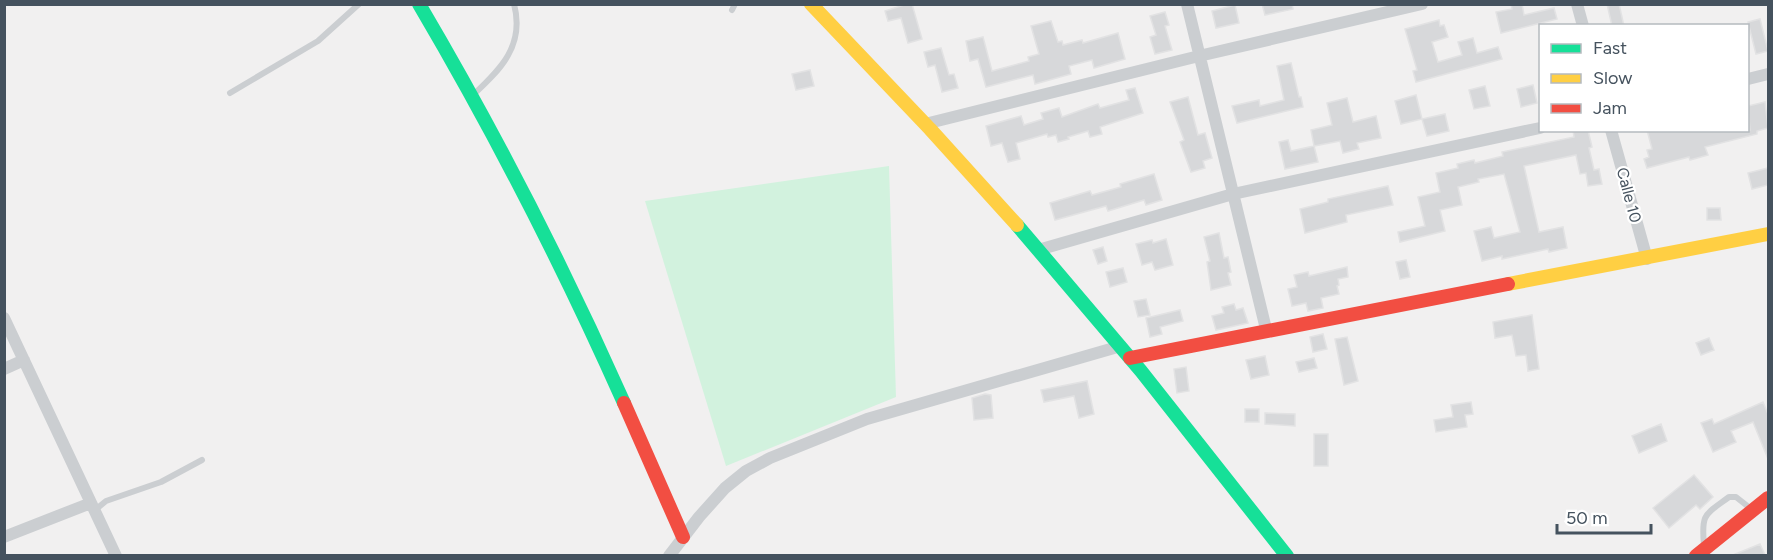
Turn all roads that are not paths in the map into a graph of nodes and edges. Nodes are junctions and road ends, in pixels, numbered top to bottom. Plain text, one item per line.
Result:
1 (359, 4) edge
2 (418, 4) edge
3 (514, 4) edge
4 (1187, 4) edge
5 (1422, 4) edge
6 (1577, 4) edge
7 (815, 5) edge
8 (1582, 24) edge
9 (1199, 56) junction
10 (1768, 74) edge
11 (1749, 80) edge
12 (230, 93) dead end
13 (473, 96) junction
14 (925, 124) junction
15 (1539, 128) edge
16 (1612, 132) edge
17 (1233, 194) junction
18 (1768, 234) edge
19 (1038, 250) junction
20 (1647, 259) junction
21 (4, 318) edge
22 (1266, 329) junction
23 (1120, 346) junction
24 (1130, 358) junction
25 (24, 360) junction
26 (4, 369) edge
27 (202, 460) dead end
28 (1768, 498) edge
29 (93, 507) junction
30 (1753, 510) junction
31 (4, 537) edge
32 (683, 537) junction
33 (1700, 552) edge
34 (116, 555) edge
35 (669, 555) edge
36 (1287, 555) edge

1 - 12 lane
2 - 13 street
3 - 13 lane
4 - 9 street
5 - 9 street
6 - 8 street
7 - 14 street
9 - 14 street
9 - 17 street
10 - 11 street
13 - 32 street
14 - 19 street
15 - 17 street
16 - 20 street, Calle 10
17 - 19 street
17 - 22 street
18 - 20 street
19 - 23 street
20 - 22 street
21 - 25 street
22 - 24 street
23 - 24 street
23 - 32 street
24 - 36 street
25 - 26 street
25 - 29 street
27 - 29 lane
28 - 30 street
29 - 31 street
29 - 34 street
30 - 33 street
30 - 33 lane
32 - 35 street

